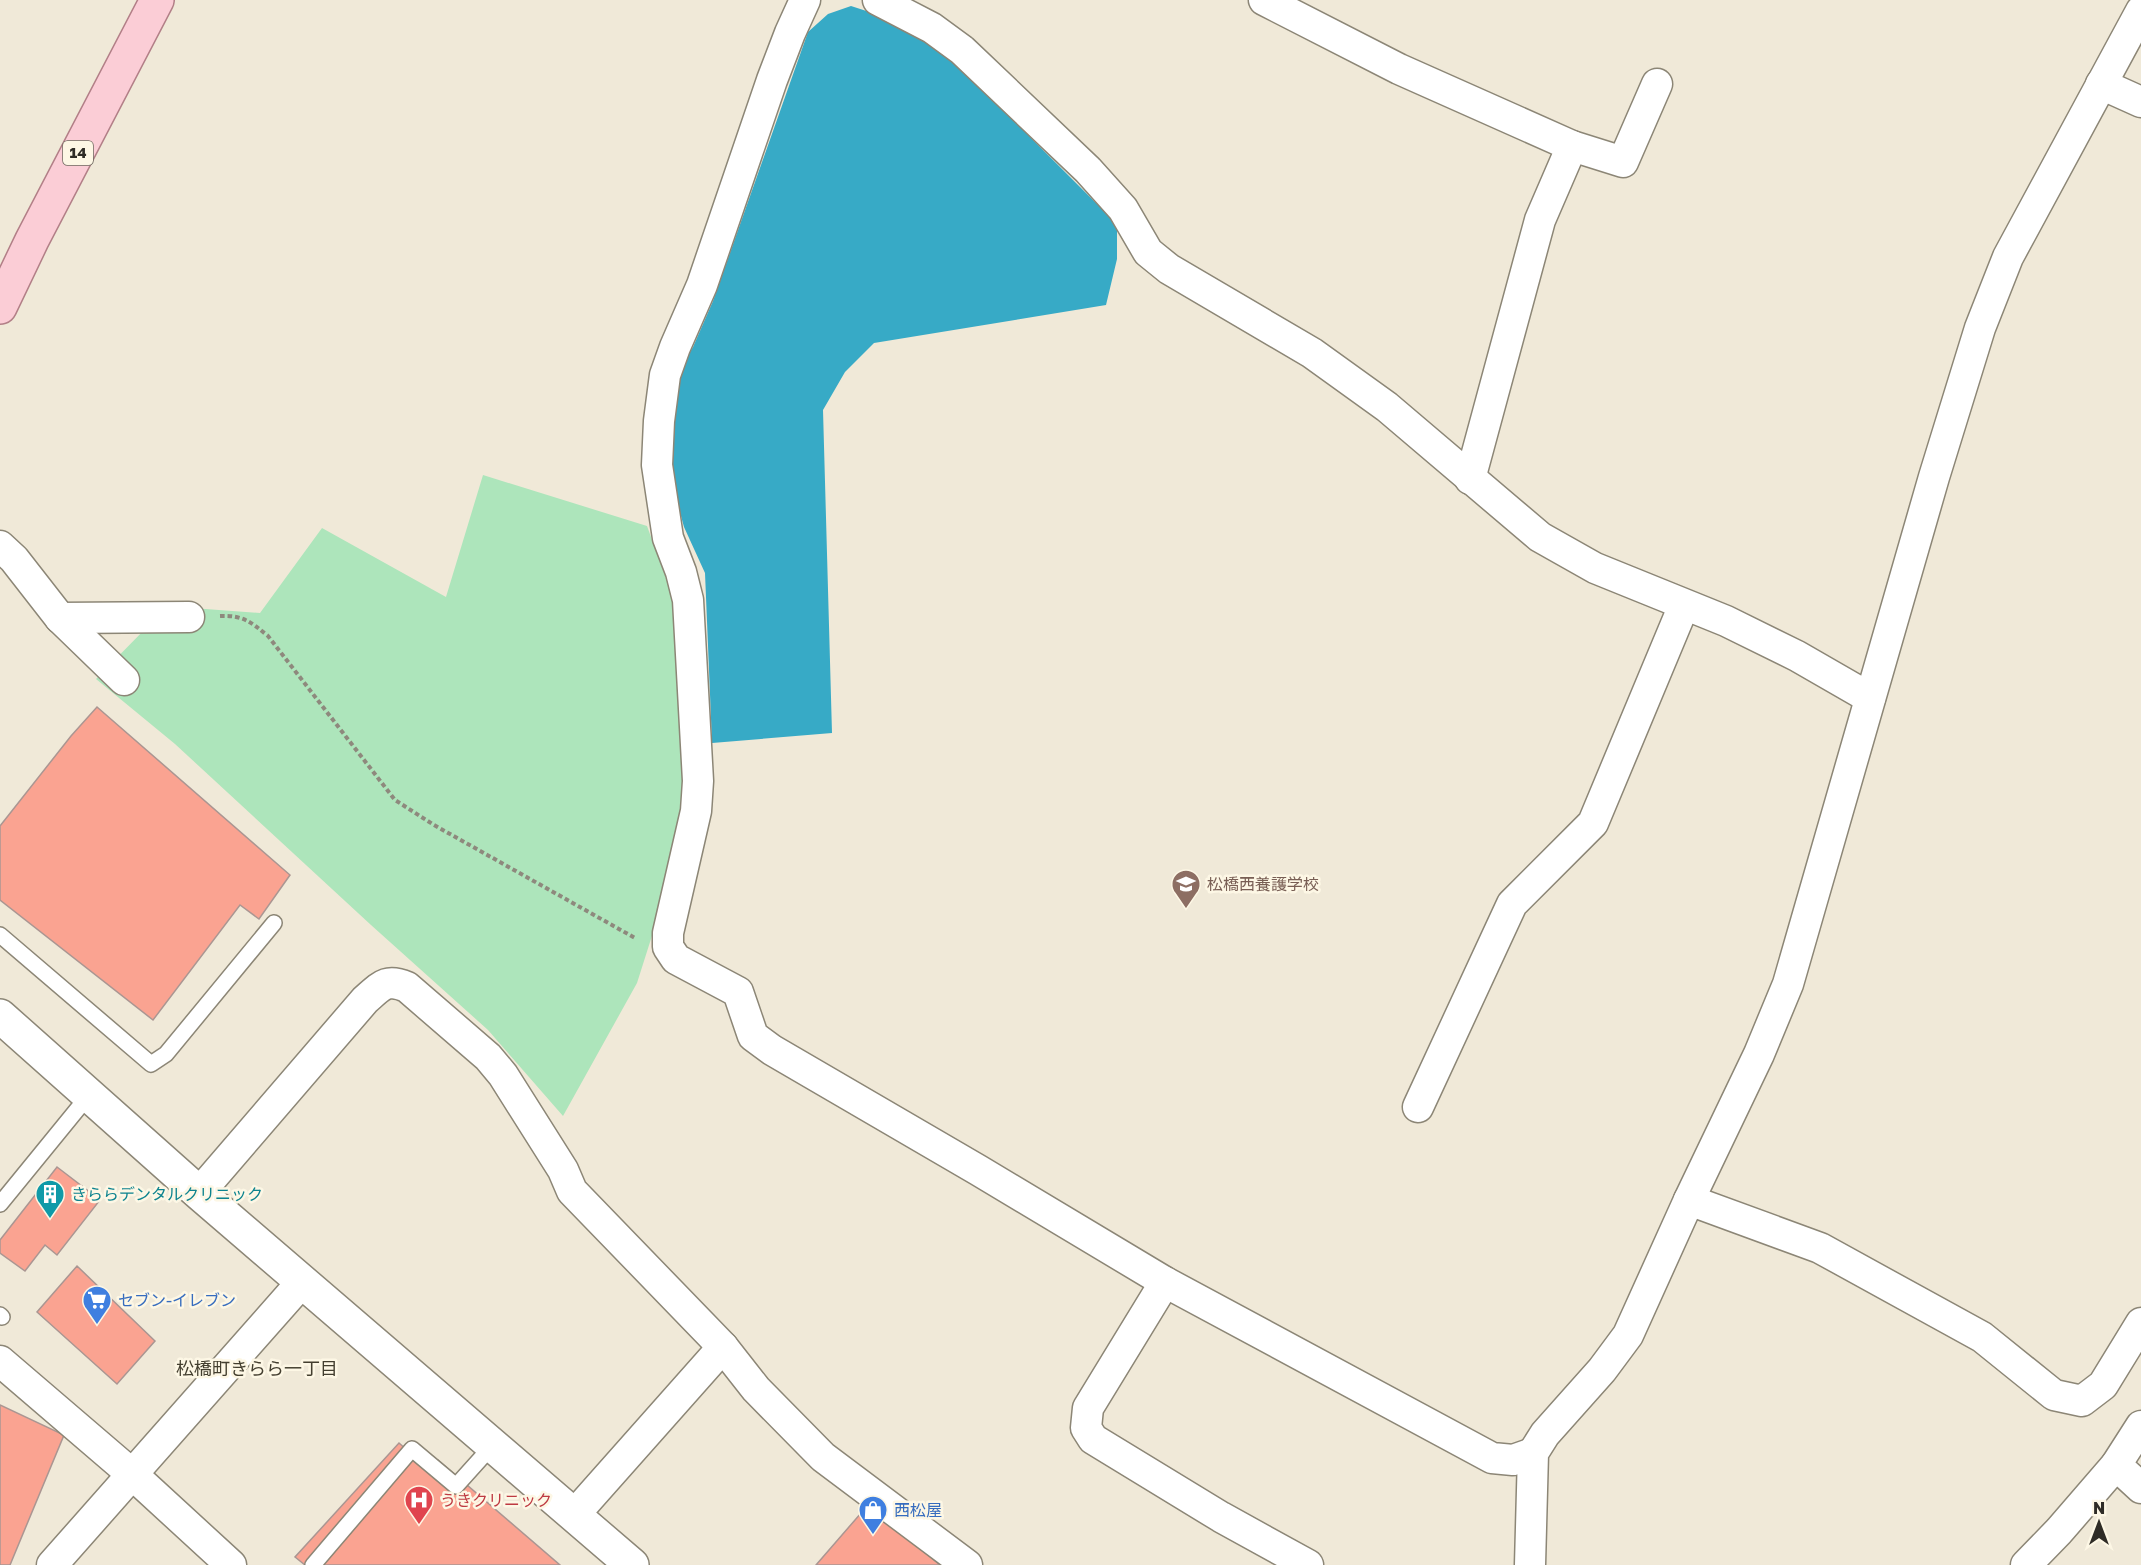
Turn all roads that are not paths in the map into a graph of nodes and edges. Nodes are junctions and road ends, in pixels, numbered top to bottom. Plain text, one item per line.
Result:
1 (157, 0) edge
2 (805, 0) edge
3 (878, 0) edge
4 (1264, 0) edge
5 (2141, 11) edge
6 (1657, 84) dead end
7 (2102, 84) junction
8 (2141, 102) edge
9 (1572, 146) junction
10 (0, 307) edge
11 (1470, 479) junction
12 (0, 546) edge
13 (1684, 605) junction
14 (189, 617) road end
15 (60, 618) junction
16 (124, 680) dead end
17 (1870, 698) junction
18 (274, 923) dead end
19 (0, 935) edge
20 (0, 1016) edge
21 (89, 1095) junction
22 (1418, 1107) dead end
23 (199, 1193) junction
24 (1689, 1200) junction
25 (0, 1204) edge
26 (302, 1282) junction
27 (1165, 1282) junction
28 (2141, 1323) edge
29 (723, 1347) junction
30 (0, 1361) edge
31 (2141, 1426) edge
32 (492, 1446) junction
33 (1533, 1454) junction
34 (2116, 1466) junction
35 (133, 1475) junction
36 (2141, 1488) edge
37 (574, 1515) junction
38 (52, 1565) edge
39 (231, 1565) edge
40 (313, 1565) edge
41 (632, 1565) edge
42 (967, 1565) edge
43 (1308, 1565) edge
44 (1530, 1565) edge
45 (2026, 1565) edge

1 - 10 main road, 14
2 - 27 street
3 - 11 street
4 - 9 street
5 - 7 street
6 - 9 street
7 - 8 street
7 - 17 street
9 - 11 street
11 - 13 street
12 - 15 street
13 - 17 street
13 - 22 street
14 - 15 street
15 - 16 street
17 - 24 street
18 - 19 lane
20 - 21 street
21 - 23 street
21 - 25 lane
23 - 26 street
23 - 29 street
24 - 28 street
24 - 33 street
26 - 32 street
26 - 35 street
27 - 33 street
27 - 43 street
29 - 37 street
29 - 42 street
30 - 35 street
31 - 34 street
32 - 37 street
32 - 40 lane
33 - 44 street
34 - 36 street
34 - 45 street
35 - 38 street
35 - 39 street
37 - 41 street

